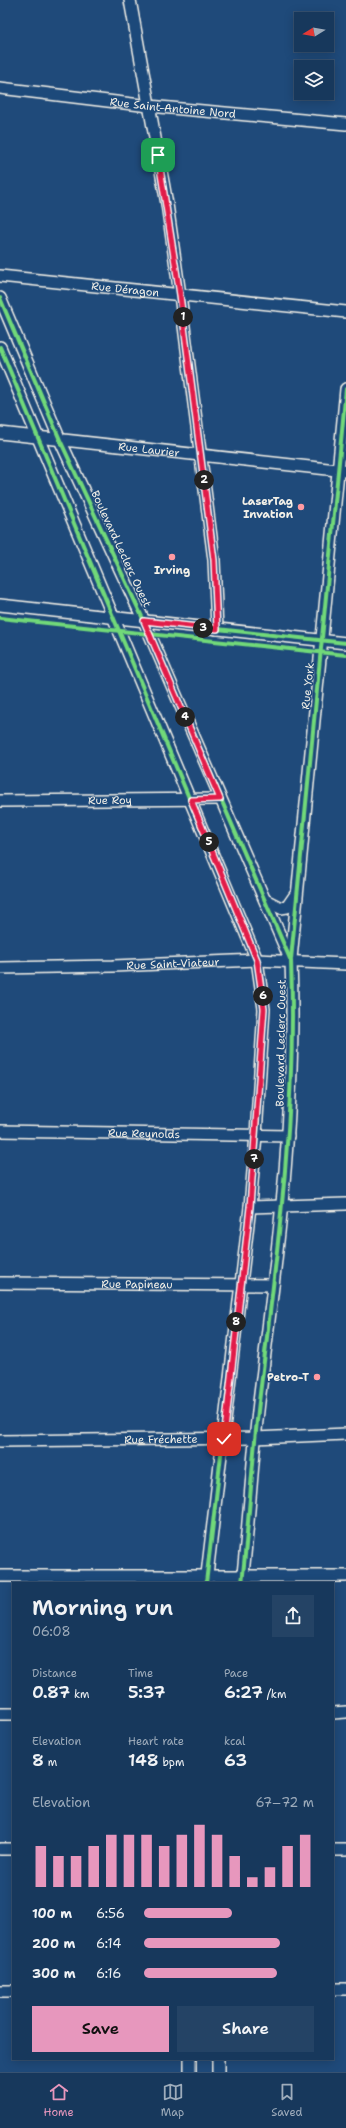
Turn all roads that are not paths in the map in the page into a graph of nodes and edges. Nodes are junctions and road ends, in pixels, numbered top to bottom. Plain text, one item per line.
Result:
1 (130, 0) edge
2 (0, 88) edge
3 (149, 106) junction
4 (346, 124) edge
5 (0, 276) edge
6 (180, 295) junction
7 (0, 298) edge
8 (346, 312) edge
9 (0, 347) edge
10 (346, 389) edge
11 (0, 433) edge
12 (38, 437) junction
13 (60, 440) junction
14 (200, 455) junction
15 (342, 470) edge
16 (0, 605) edge
17 (112, 617) junction
18 (144, 621) junction
19 (217, 629) junction
20 (321, 641) junction
21 (346, 643) edge
22 (220, 799) junction
23 (191, 800) junction
24 (0, 801) edge
25 (296, 894) junction
26 (265, 900) junction
27 (257, 960) junction
28 (291, 961) junction
29 (346, 964) edge
30 (0, 968) edge
31 (0, 1130) edge
32 (256, 1134) junction
33 (288, 1136) junction
34 (346, 1204) edge
35 (282, 1206) junction
36 (250, 1207) junction
37 (0, 1283) edge
38 (240, 1284) junction
39 (273, 1285) junction
40 (346, 1434) edge
41 (255, 1438) junction
42 (224, 1439) junction
43 (0, 1441) edge
44 (0, 1576) edge
45 (346, 1576) edge
46 (206, 1580) edge
47 (243, 1580) edge
48 (334, 1712) edge
49 (346, 1712) edge
50 (0, 1714) edge
51 (12, 1714) edge
52 (0, 1849) edge
53 (12, 1849) edge
54 (334, 1850) edge
55 (346, 1850) edge
56 (334, 1989) edge
57 (346, 1989) edge
58 (12, 1990) edge
59 (0, 1991) edge
60 (190, 2060) edge
61 (218, 2060) edge
62 (190, 2072) edge
63 (218, 2072) edge

1 - 3 street
2 - 3 street, Rue Saint-Antoine Nord
3 - 4 street, Rue Saint-Antoine Nord
3 - 6 street
5 - 6 street, Rue Déragon
6 - 8 street, Rue Déragon
6 - 14 street
7 - 13 street, Boulevard Leclerc Ouest
9 - 12 street, Boulevard Leclerc Ouest
10 - 15 street, Rue York
11 - 12 street, Rue Laurier
12 - 13 street, Rue Laurier
12 - 17 street, Boulevard Leclerc Ouest
13 - 14 street, Rue Laurier
13 - 18 street, Boulevard Leclerc Ouest
14 - 15 street, Rue Laurier
14 - 19 street
15 - 20 street, Rue York
16 - 17 street
17 - 18 street
17 - 23 street, Boulevard Leclerc Ouest
18 - 19 street
18 - 22 street, Boulevard Leclerc Ouest
19 - 20 street
20 - 21 street
20 - 25 street, Rue York
22 - 23 street, Rue Roy
22 - 26 street, Boulevard Leclerc Ouest
23 - 24 street, Rue Roy
23 - 27 street, Boulevard Leclerc Ouest
25 - 26 street
25 - 28 street, Rue York
26 - 28 street, Boulevard Leclerc Ouest
27 - 28 street, Rue Saint-Viateur
27 - 30 street, Rue Saint-Viateur
27 - 32 street, Boulevard Leclerc Ouest
28 - 29 street, Rue Saint-Viateur
28 - 33 street, Boulevard Leclerc Ouest
31 - 32 street, Rue Reynolds
32 - 33 street, Rue Reynolds
32 - 36 street, Boulevard Leclerc Ouest
33 - 35 street, Boulevard Leclerc Ouest
34 - 35 street
35 - 36 street
35 - 39 street, Boulevard Leclerc Ouest
36 - 38 street, Boulevard Leclerc Ouest
37 - 38 street, Rue Papineau
38 - 39 street, Rue Papineau
38 - 42 street, Boulevard Leclerc Ouest
39 - 41 street, Boulevard Leclerc Ouest
40 - 41 street, Rue Fréchette
41 - 42 street, Rue Fréchette
41 - 47 street, Boulevard Leclerc Ouest
42 - 43 street, Rue Fréchette
42 - 46 street, Boulevard Leclerc Ouest
44 - 46 street
45 - 47 street
46 - 47 street
48 - 49 street
50 - 51 street
52 - 53 street
54 - 55 street
56 - 57 street
58 - 59 street
60 - 62 street
61 - 63 street

